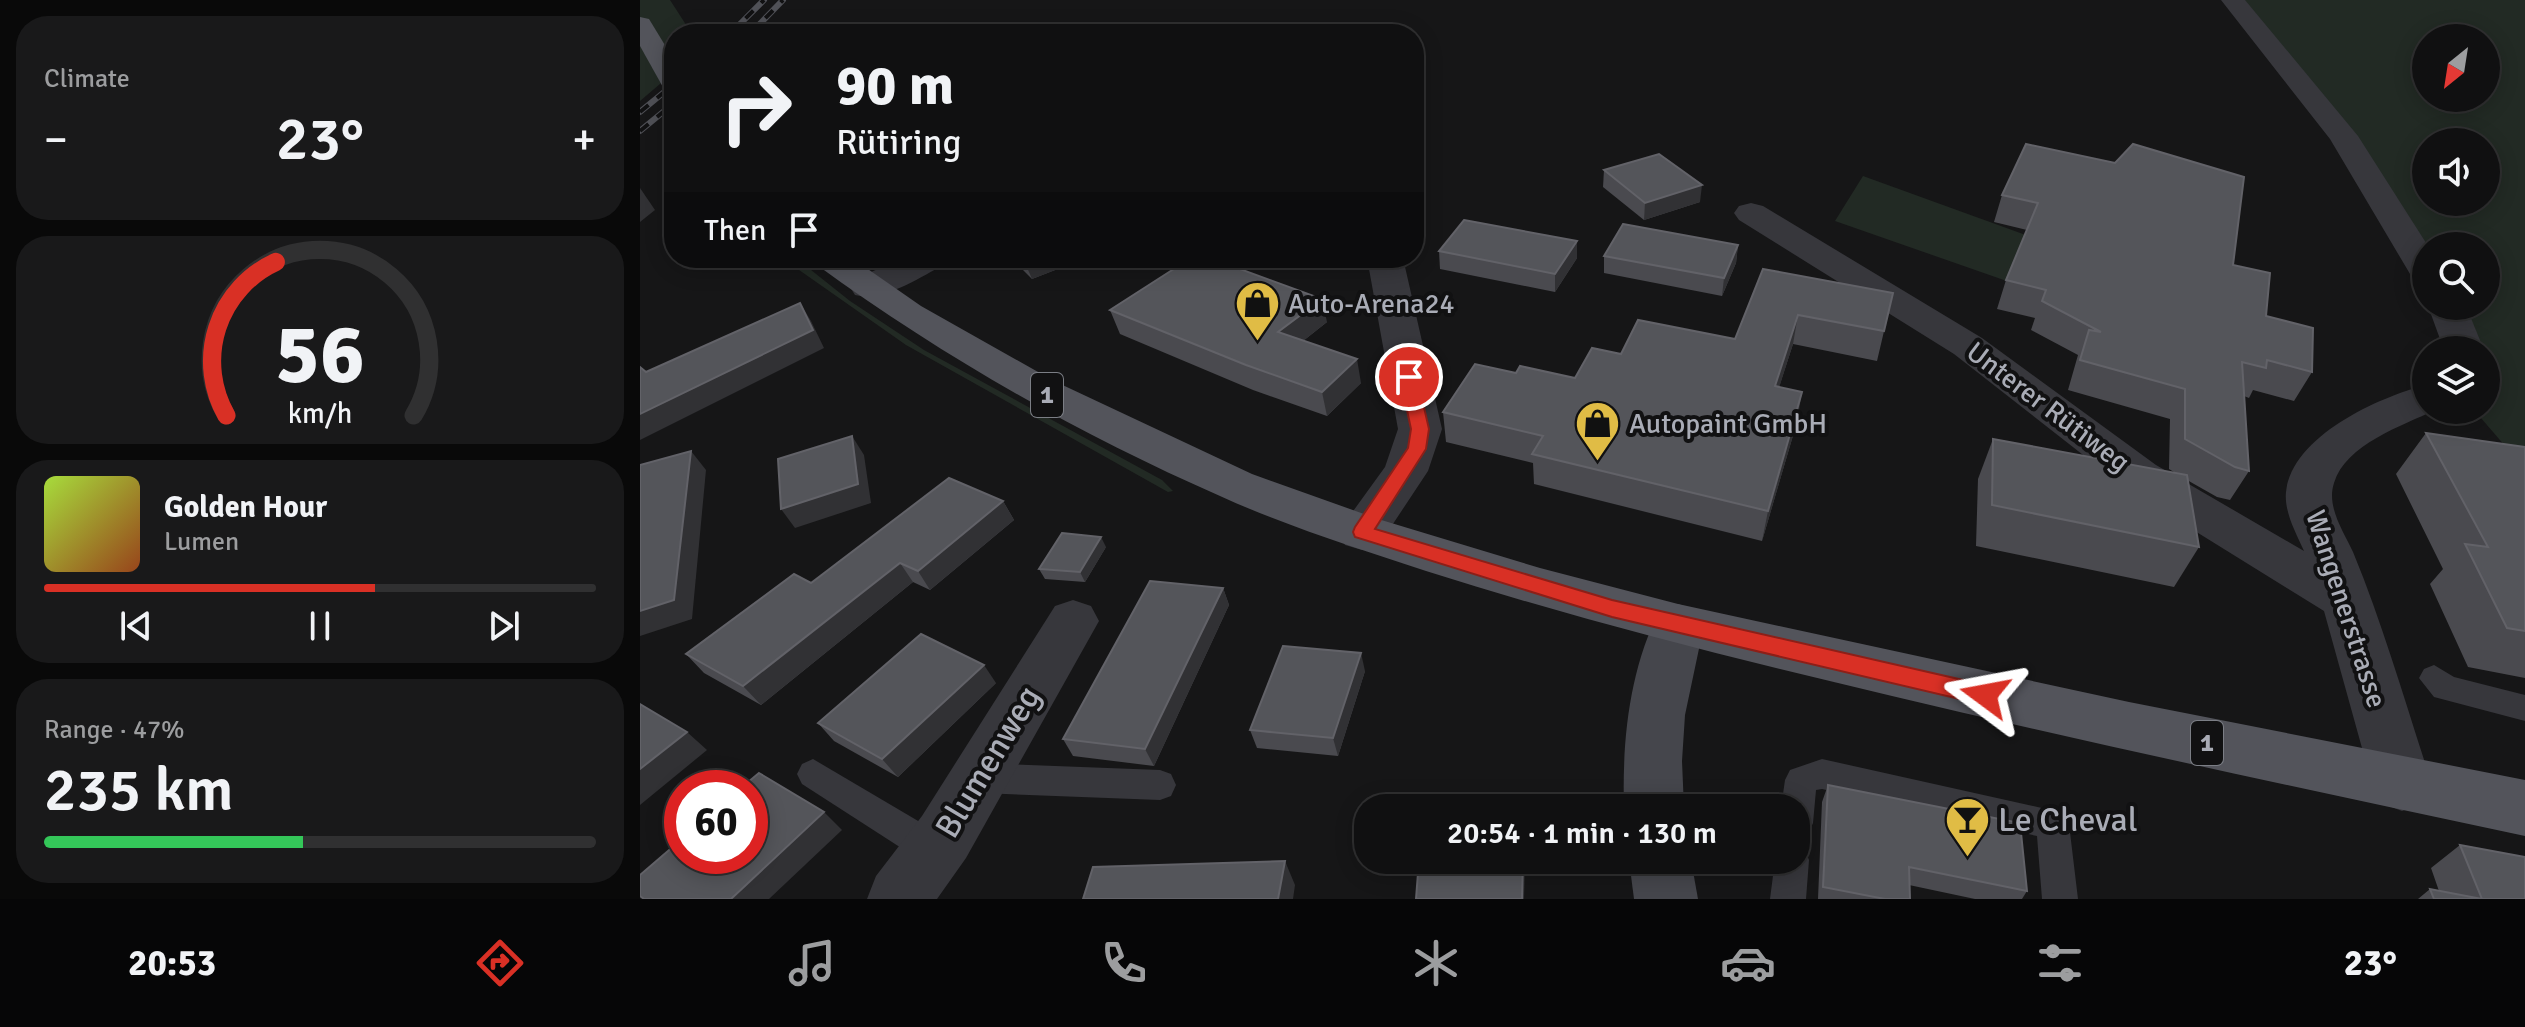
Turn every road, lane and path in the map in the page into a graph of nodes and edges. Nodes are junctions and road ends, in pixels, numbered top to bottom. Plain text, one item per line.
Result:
1 (2233, 0) edge
2 (640, 24) edge
3 (664, 66) edge
4 (1751, 213) dead end
5 (2412, 248) edge
6 (842, 268) edge
7 (910, 268) edge
8 (1387, 268) edge
9 (868, 287) junction
10 (2412, 405) edge
11 (1362, 532) junction
12 (2346, 600) junction
13 (1073, 621) dead end
14 (1678, 625) junction
15 (2434, 678) dead end
16 (2525, 708) edge
17 (813, 774) dead end
18 (980, 778) junction
19 (2402, 784) junction
20 (1160, 785) dead end
21 (1653, 794) edge
22 (1799, 794) edge
23 (2525, 808) edge
24 (1662, 874) edge
25 (1791, 874) edge
26 (917, 885) edge
27 (1666, 899) edge
28 (1788, 899) edge
29 (2060, 899) edge

1 - 5 street
2 - 3 main road
4 - 12 street, Unterer Rütiweg
6 - 9 main road, 1
7 - 9 street
8 - 11 street
9 - 11 main road, 1
10 - 12 street, Wangenerstrasse
11 - 14 main road, 1
12 - 19 street, Wangenerstrasse
13 - 18 street, Blumenweg
14 - 19 main road, 1
14 - 21 main road
15 - 16 lane
17 - 26 lane
18 - 20 lane
18 - 26 street, Blumenweg
19 - 23 main road, 1
22 - 29 lane
24 - 27 main road
25 - 28 lane

